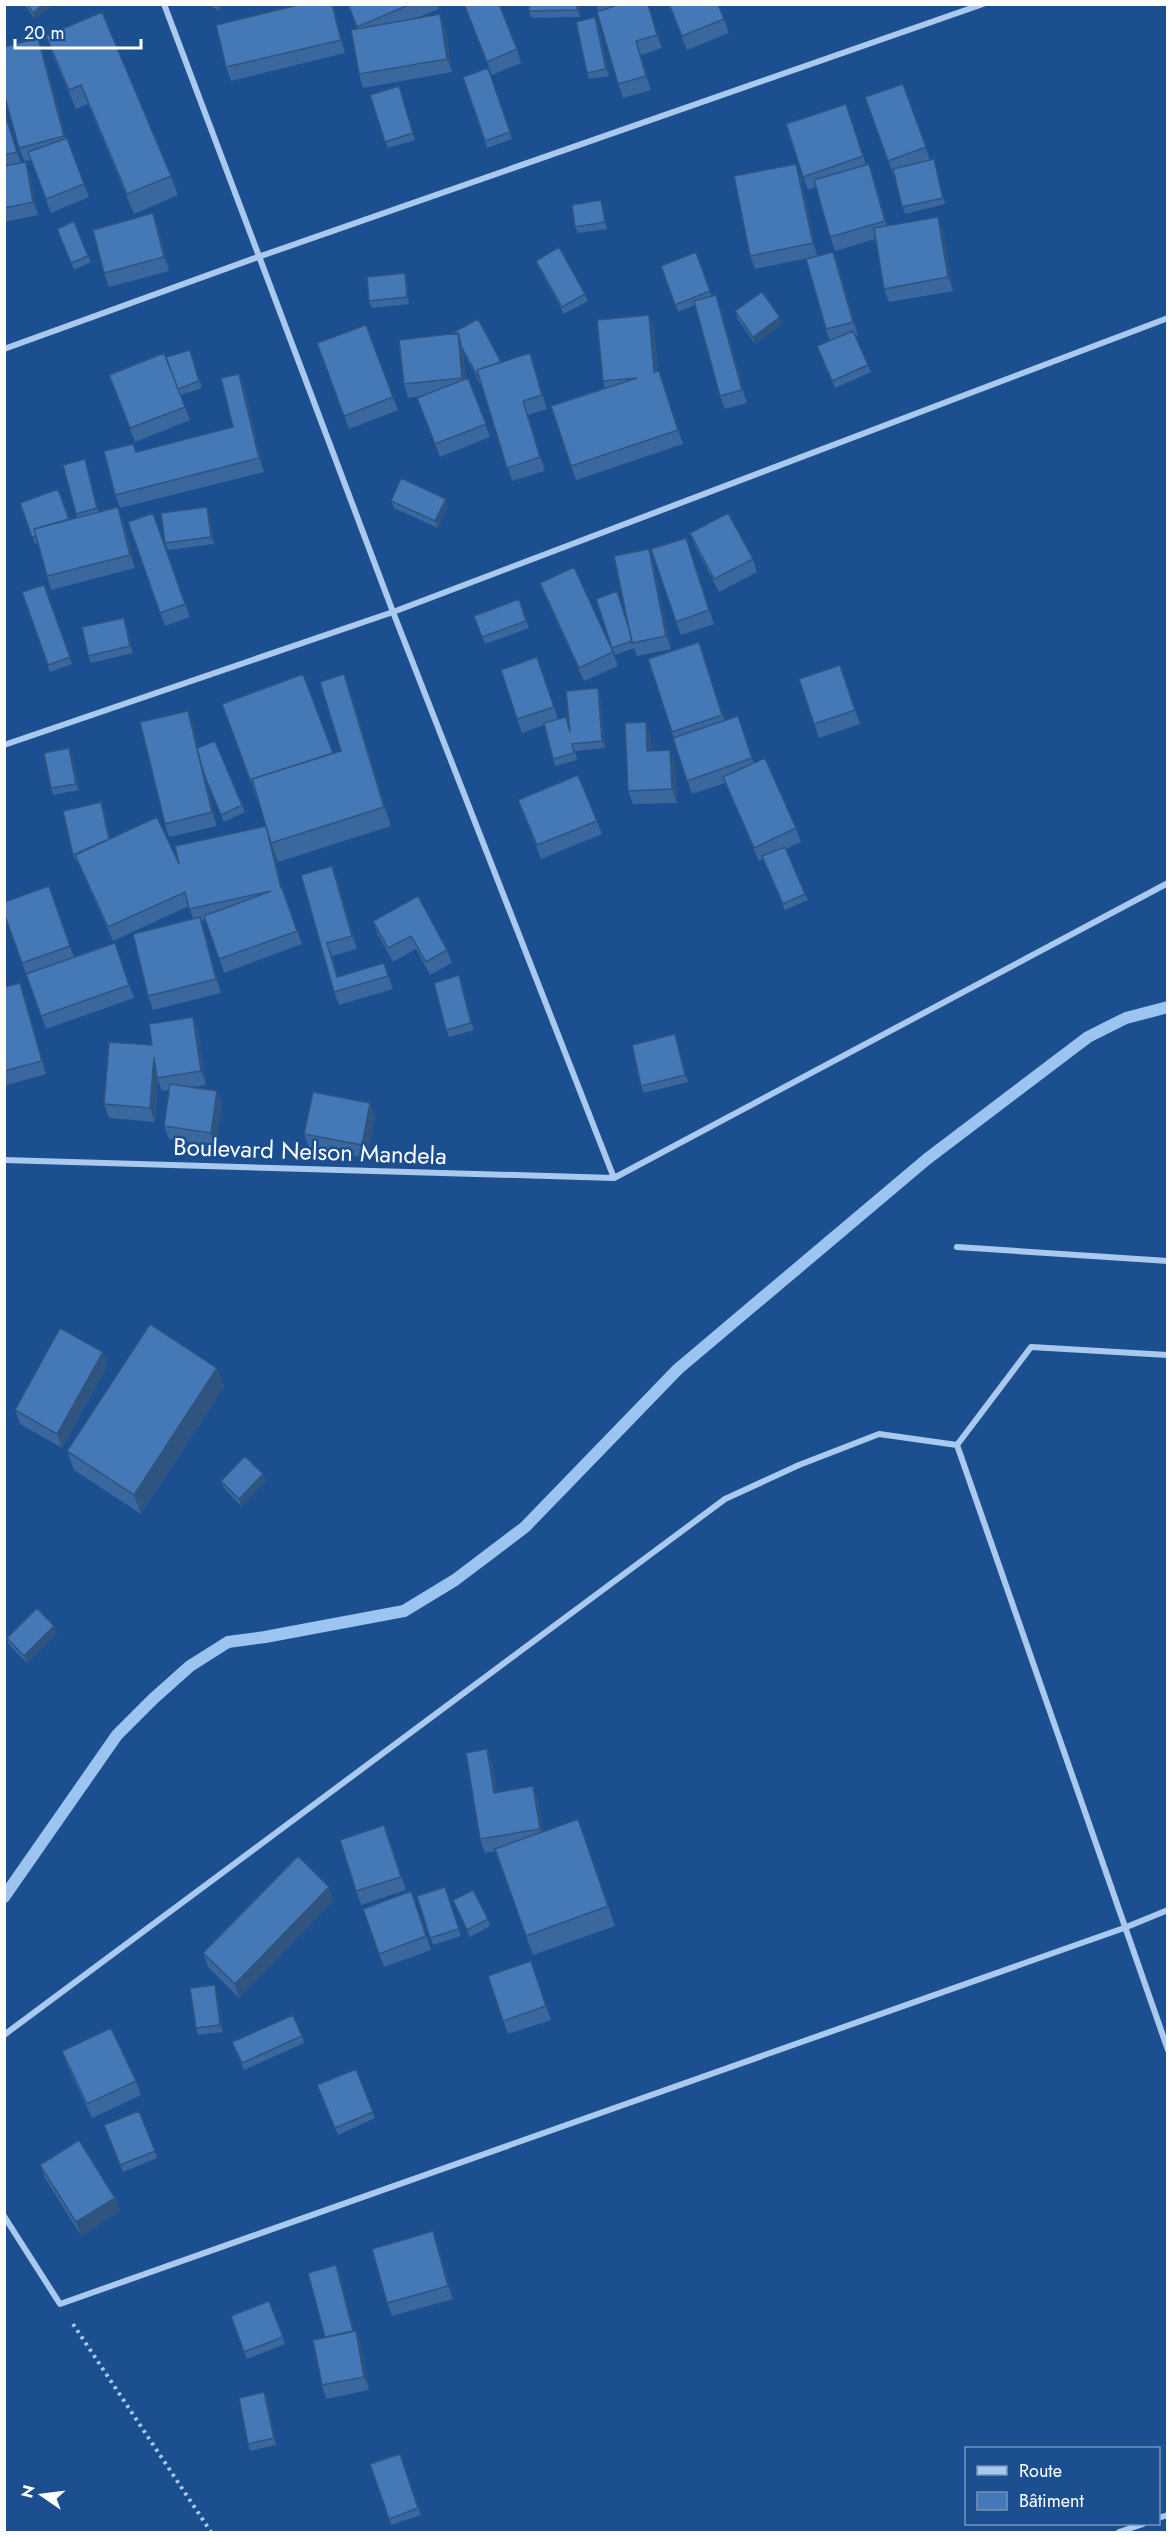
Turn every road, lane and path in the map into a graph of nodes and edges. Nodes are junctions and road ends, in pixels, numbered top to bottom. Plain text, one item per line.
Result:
1 (164, 4) edge
2 (982, 4) edge
3 (258, 257) junction
4 (1167, 318) edge
5 (4, 349) edge
6 (393, 612) junction
7 (4, 745) edge
8 (1167, 882) edge
9 (4, 1160) edge
10 (614, 1178) junction
11 (957, 1247) dead end
12 (1167, 1261) edge
13 (1167, 1355) edge
14 (957, 1445) junction
15 (1167, 1910) edge
16 (1124, 1928) junction
17 (4, 2035) edge
18 (1167, 2050) edge
19 (4, 2216) edge
20 (60, 2304) junction
21 (1138, 2525) edge
22 (211, 2532) edge
23 (1119, 2532) edge

1 - 3 street
2 - 3 street
3 - 5 street
3 - 6 street
4 - 6 street
6 - 7 street
6 - 10 street
8 - 10 street
9 - 10 street, Boulevard Nelson Mandela
11 - 12 street
13 - 14 street
14 - 16 street
14 - 17 street
15 - 16 street
16 - 18 street
16 - 20 street
19 - 20 street
20 - 22 path
21 - 23 street

